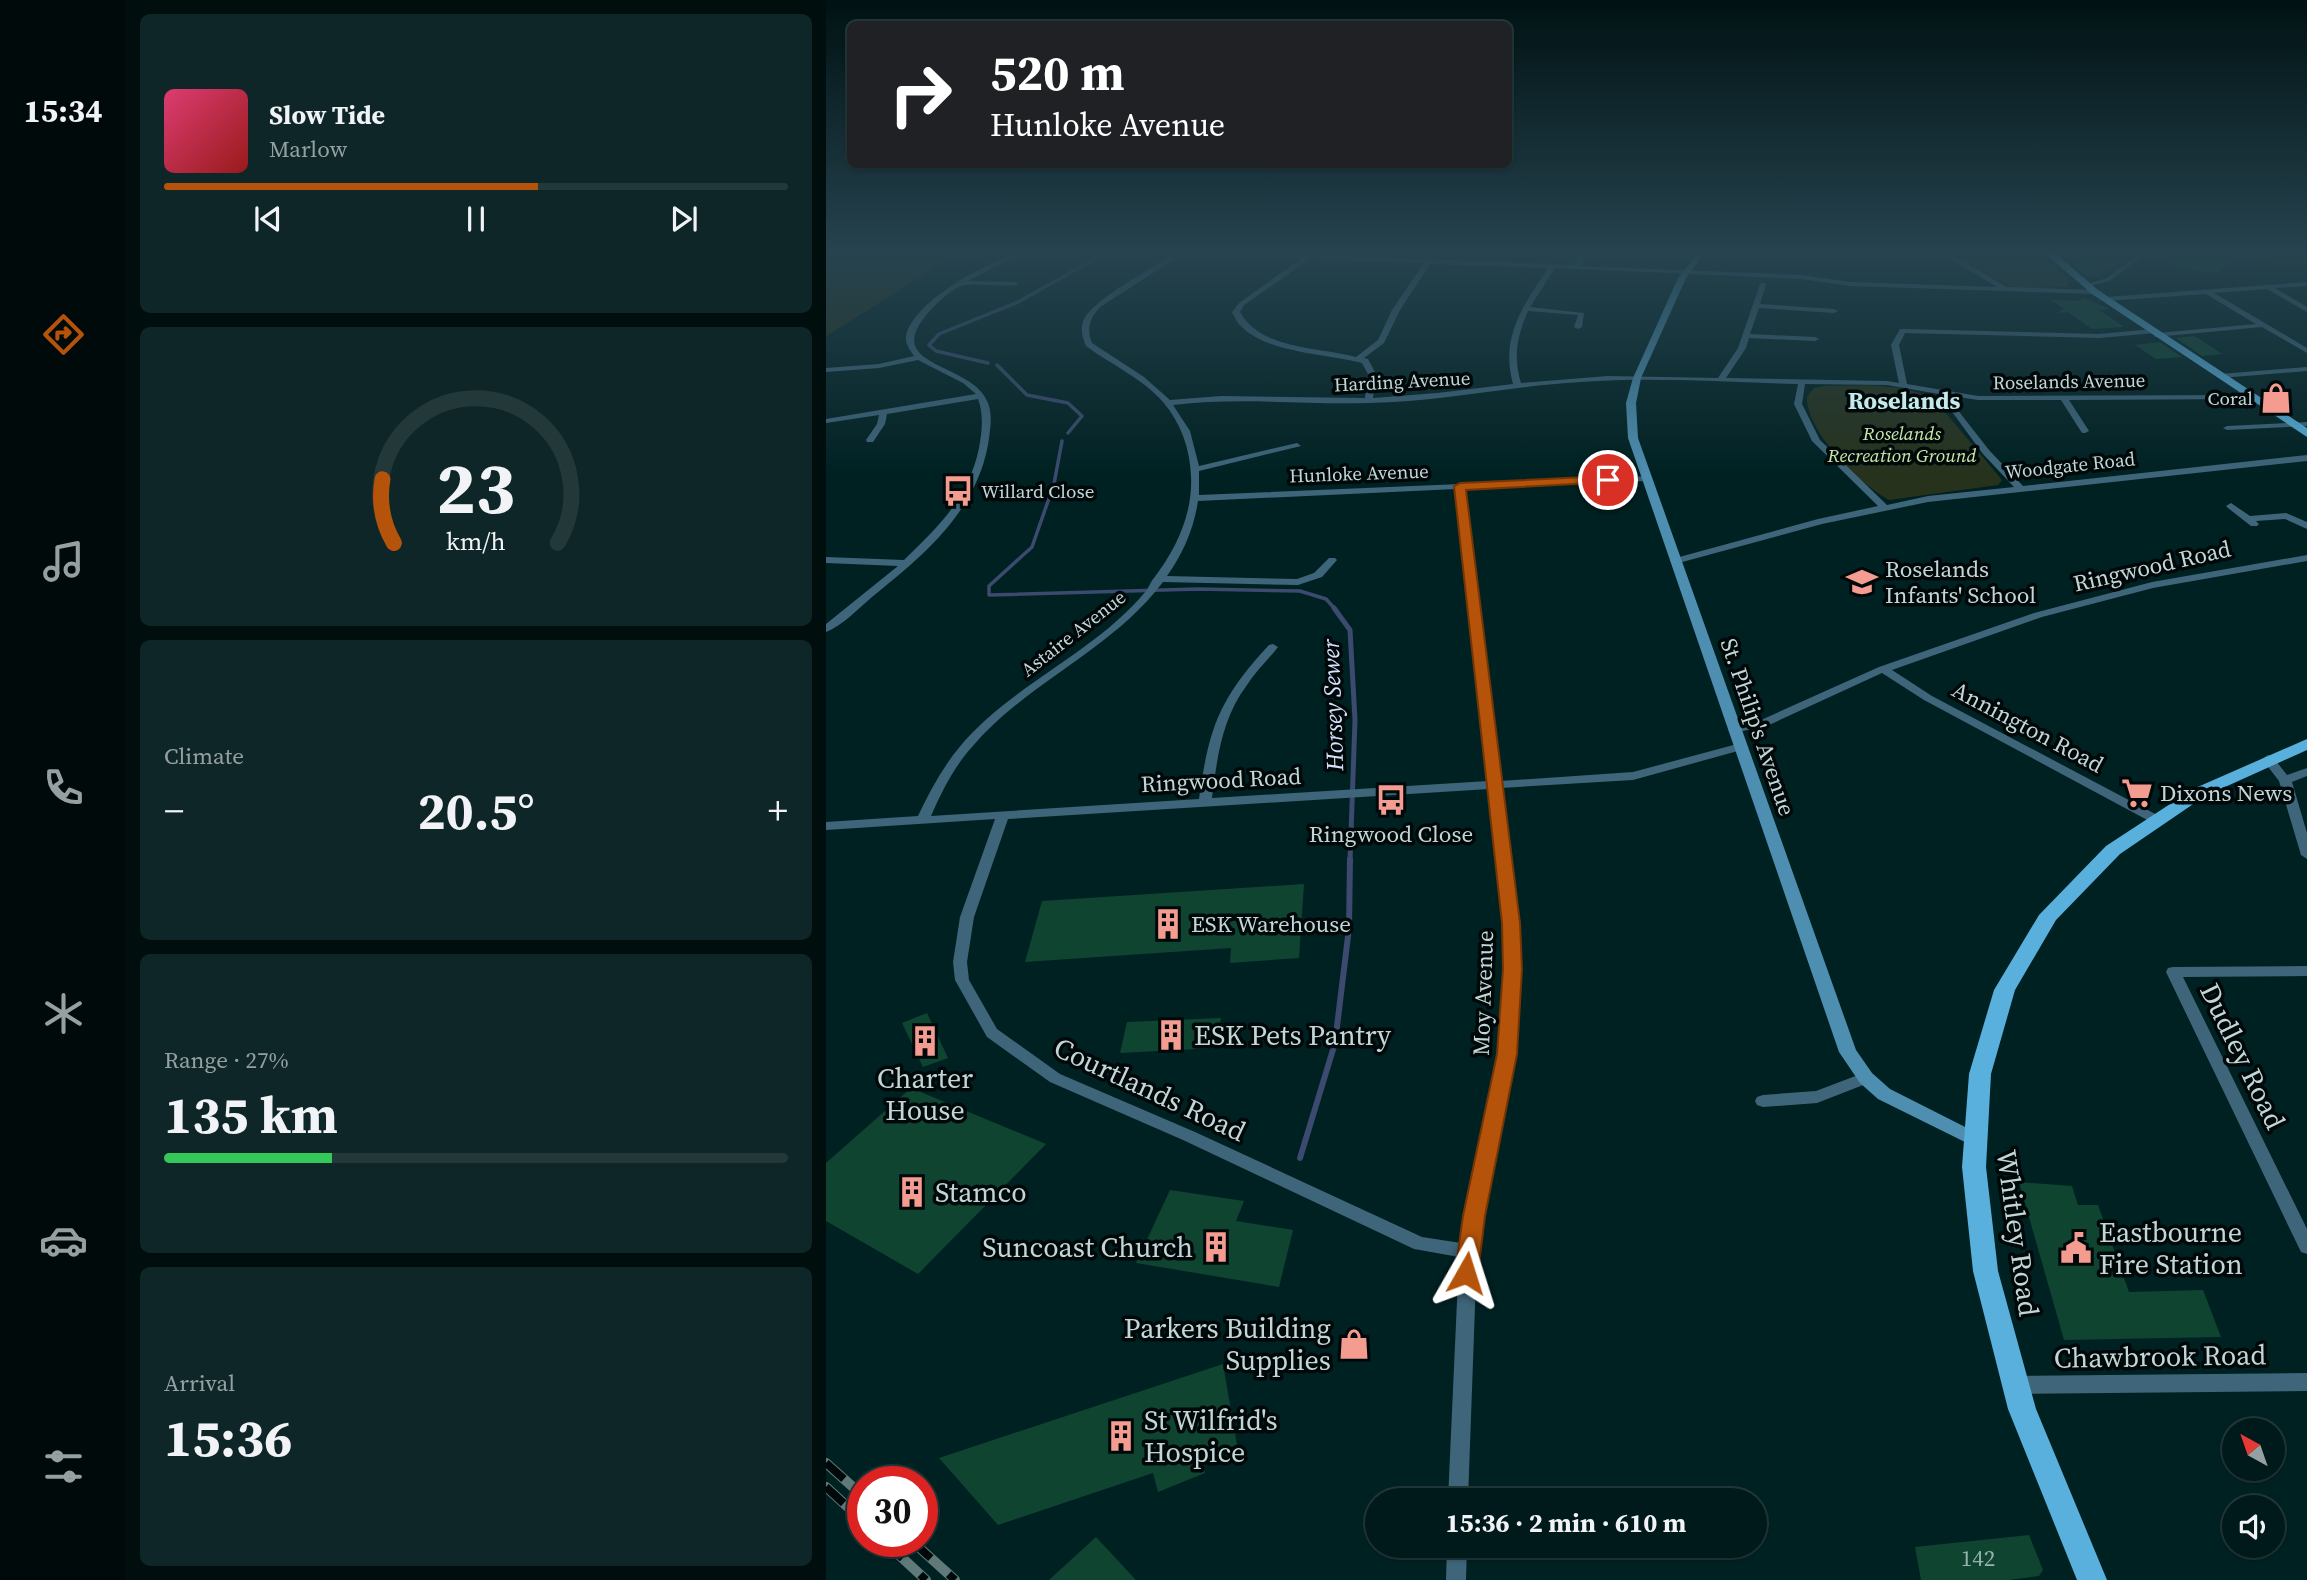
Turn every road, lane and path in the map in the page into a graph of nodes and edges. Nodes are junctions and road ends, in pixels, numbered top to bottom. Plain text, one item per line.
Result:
1 (913, 328) edge
2 (1085, 328) edge
3 (1244, 328) edge
4 (1387, 328) edge
5 (1517, 328) edge
6 (1660, 328) edge
7 (1748, 328) edge
8 (2147, 328) edge
9 (2227, 328) edge
10 (2269, 328) edge
11 (2155, 333) junction
12 (1745, 336) junction
13 (1815, 339) dead end
14 (2307, 351) edge
15 (920, 357) junction
16 (1357, 359) junction
17 (2307, 369) edge
18 (826, 370) edge
19 (837, 370) junction
20 (2220, 376) junction
21 (826, 378) edge
22 (1637, 378) junction
23 (1721, 379) junction
24 (1802, 381) junction
25 (1903, 385) junction
26 (1518, 386) junction
27 (1942, 395) junction
28 (981, 396) junction
29 (2252, 397) junction
30 (2064, 398) junction
31 (1369, 401) junction
32 (1168, 403) junction
33 (883, 414) junction
34 (826, 421) edge
35 (2301, 425) edge
36 (2227, 428) dead end
37 (2085, 431) dead end
38 (2307, 433) edge
39 (870, 440) dead end
40 (1297, 446) dead end
41 (2307, 458) edge
42 (1197, 469) junction
43 (1648, 478) junction
44 (1460, 486) junction
45 (2019, 487) junction
46 (1197, 498) junction
47 (2231, 506) dead end
48 (1884, 507) junction
49 (2307, 526) edge
50 (2307, 558) edge
51 (826, 560) edge
52 (1332, 560) dead end
53 (1675, 561) junction
54 (906, 563) junction
55 (1156, 582) junction
56 (826, 629) edge
57 (1273, 647) dead end
58 (1883, 669) junction
59 (1734, 730) junction
60 (2307, 744) edge
61 (1741, 747) junction
62 (2267, 759) junction
63 (2307, 772) edge
64 (2285, 780) junction
65 (1493, 785) junction
66 (1205, 802) junction
67 (1003, 814) junction
68 (2300, 817) edge
69 (923, 819) junction
70 (2155, 819) junction
71 (826, 826) edge
72 (2307, 855) edge
73 (2307, 971) edge
74 (1866, 1079) junction
75 (1763, 1101) dead end
76 (1973, 1139) junction
77 (2307, 1247) edge
78 (1468, 1251) junction
79 (2307, 1382) edge
80 (2014, 1385) junction
81 (1458, 1488) edge
82 (1457, 1558) edge
83 (1456, 1580) edge
84 (2092, 1580) edge

1 - 15 street
2 - 32 street, Astaire Avenue
3 - 16 street
4 - 16 street
5 - 26 street
6 - 22 street, St. Philip's Avenue
7 - 12 street
8 - 11 main road
9 - 11 street
10 - 14 street
11 - 20 main road
11 - 25 street
12 - 13 street
12 - 23 street
15 - 19 street
15 - 28 street
16 - 31 street
17 - 20 street
18 - 19 street
19 - 21 street
20 - 29 main road
22 - 23 street, Roselands Avenue
22 - 26 street, Harding Avenue
22 - 43 street, St. Philip's Avenue
23 - 24 street, Roselands Avenue
24 - 25 street, Roselands Avenue
24 - 48 street
25 - 27 street, Roselands Avenue
26 - 31 street, Harding Avenue
27 - 30 street, Roselands Avenue
27 - 45 street
28 - 33 street
28 - 54 street
29 - 30 street, Roselands Avenue
29 - 35 main road
30 - 37 street
31 - 32 street, Harding Avenue
32 - 42 street, Astaire Avenue
33 - 34 street
33 - 39 street
35 - 36 street
35 - 38 main road
40 - 42 street
41 - 45 street, Woodgate Road
42 - 46 street, Astaire Avenue
43 - 44 street, Hunloke Avenue
43 - 53 street, St. Philip's Avenue
44 - 46 street, Hunloke Avenue
44 - 65 street, Moy Avenue
45 - 48 street, Woodgate Road
46 - 55 street, Astaire Avenue
47 - 49 street
48 - 53 street, Woodgate Road
50 - 58 street, Ringwood Road
51 - 54 street
52 - 55 street
53 - 59 street, St. Philip's Avenue
54 - 56 street
55 - 69 street, Astaire Avenue
57 - 66 street
58 - 59 street, Ringwood Road
58 - 70 street, Annington Road
59 - 61 street, St. Philip's Avenue
60 - 62 main road, Whitley Road
61 - 65 street, Ringwood Road
61 - 74 street, St. Philip's Avenue
62 - 64 street
62 - 70 main road, Whitley Road
63 - 64 street
64 - 68 street
65 - 66 street, Ringwood Road
65 - 78 street, Moy Avenue
66 - 67 street, Ringwood Road
67 - 69 street, Ringwood Road
67 - 78 street, Courtlands Road
68 - 72 street
69 - 71 street, Ringwood Road
70 - 76 main road, Whitley Road
73 - 77 street, Dudley Road
74 - 75 street
74 - 76 street, St. Philip's Avenue
76 - 80 main road, Whitley Road
78 - 81 street, Moy Avenue
79 - 80 street, Chawbrook Road
80 - 84 main road, Whitley Road
82 - 83 street

